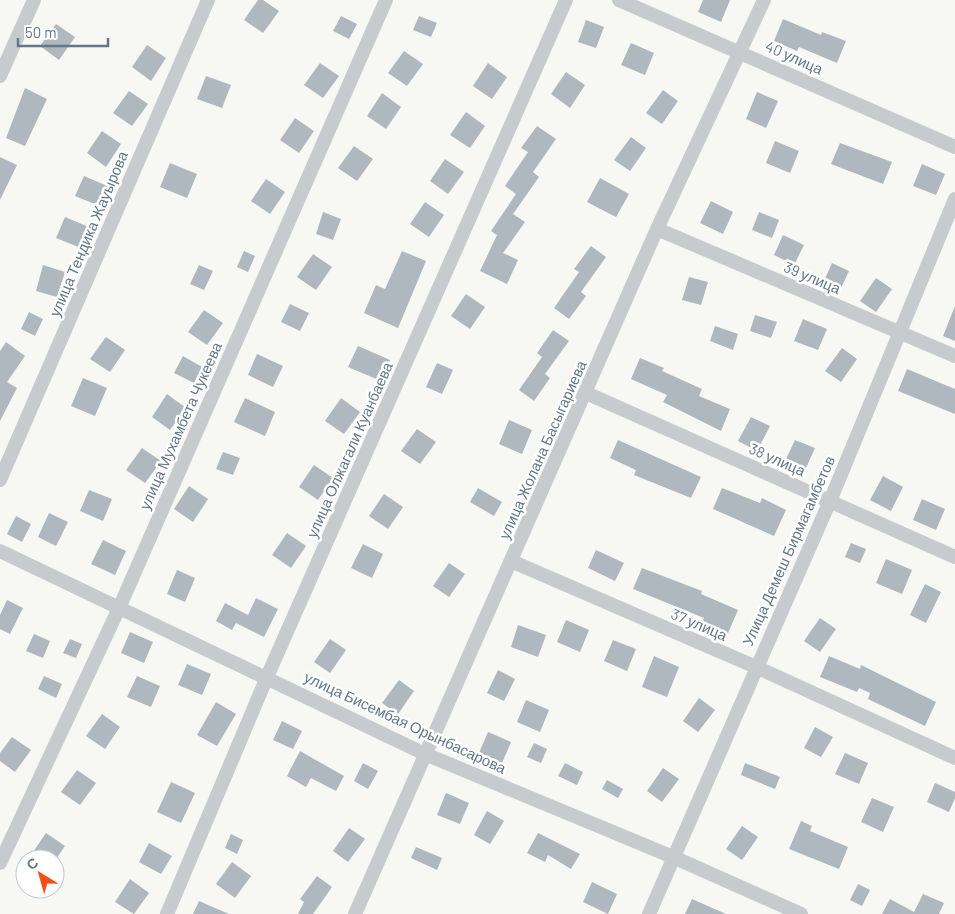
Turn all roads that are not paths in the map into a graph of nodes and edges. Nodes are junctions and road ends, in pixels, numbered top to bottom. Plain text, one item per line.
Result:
1 (34, 0) edge
2 (208, 0) edge
3 (386, 0) edge
4 (566, 0) edge
5 (619, 0) edge
6 (764, 0) edge
7 (740, 52) junction
8 (0, 76) edge
9 (955, 147) edge
10 (955, 199) edge
11 (657, 229) junction
12 (900, 333) junction
13 (955, 356) edge
14 (586, 394) junction
15 (0, 480) edge
16 (830, 501) junction
17 (0, 551) edge
18 (955, 557) edge
19 (511, 561) junction
20 (120, 606) junction
21 (756, 667) junction
22 (267, 677) junction
23 (425, 754) junction
24 (955, 758) edge
25 (674, 857) junction
26 (0, 863) edge
27 (167, 914) edge
28 (354, 914) edge
29 (649, 914) edge
30 (801, 914) edge

1 - 8 street
2 - 15 street, улица Тендика Жауырова
3 - 20 street, улица Мухамбета Чукеева
4 - 22 street, улица Олжагали Куанбаева
5 - 7 street, 40 улица
6 - 7 street, улица Жолана Басыгариева
7 - 9 street, 40 улица
7 - 11 street, улица Жолана Басыгариева
10 - 12 street, Улица Демеш Бирмагамбетов
11 - 12 street, 39 улица
11 - 14 street, улица Жолана Басыгариева
12 - 13 street, 39 улица
12 - 16 street, Улица Демеш Бирмагамбетов
14 - 16 street, 38 улица
14 - 19 street, улица Жолана Басыгариева
16 - 18 street, 38 улица
16 - 21 street, Улица Демеш Бирмагамбетов
17 - 20 street, улица Бисембая Орынбасарова
19 - 21 street, 37 улица
19 - 23 street, улица Жолана Басыгариева
20 - 22 street, улица Бисембая Орынбасарова
20 - 26 street, улица Мухамбета Чукеева
21 - 24 street, 37 улица
21 - 25 street, Улица Демеш Бирмагамбетов
22 - 23 street, улица Бисембая Орынбасарова
22 - 27 street, улица Олжагали Куанбаева
23 - 25 street, улица Бисембая Орынбасарова
23 - 28 street, улица Жолана Басыгариева
25 - 29 street, Улица Демеш Бирмагамбетов
25 - 30 street, улица Бисембая Орынбасарова

